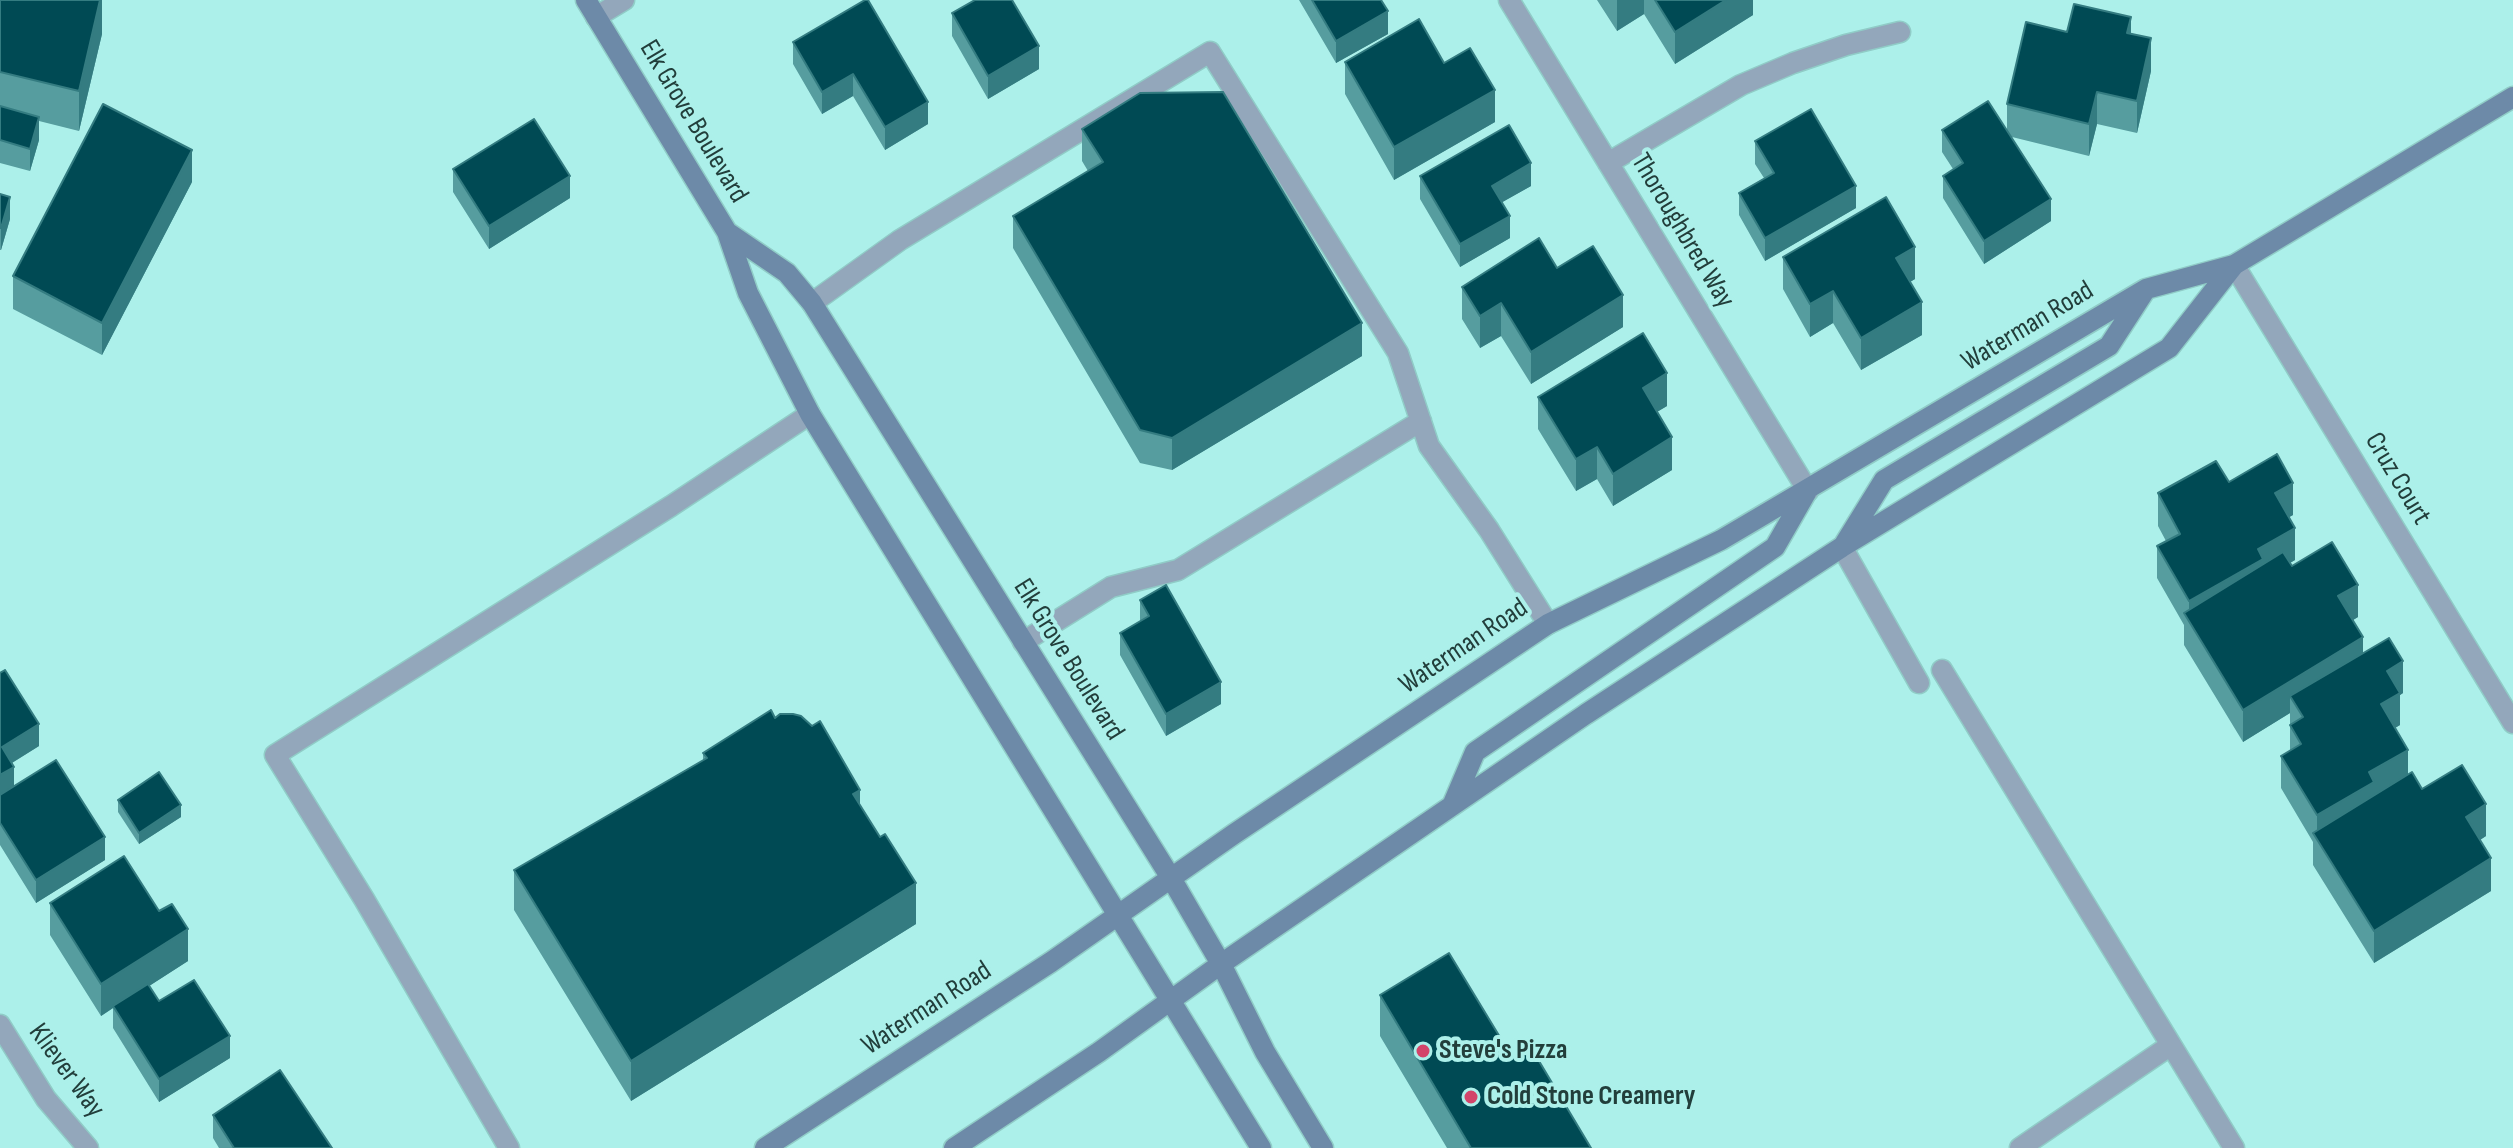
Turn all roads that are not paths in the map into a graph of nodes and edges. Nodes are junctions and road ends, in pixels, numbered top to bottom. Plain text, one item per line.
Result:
1 (624, 0) edge
2 (1509, 0) edge
3 (591, 8) edge
4 (1900, 32) dead end
5 (2513, 97) edge
6 (1608, 163) junction
7 (727, 232) junction
8 (2234, 265) junction
9 (2146, 289) junction
10 (812, 303) junction
11 (810, 414) junction
12 (1421, 421) junction
13 (1808, 491) junction
14 (1842, 547) junction
15 (1548, 624) junction
16 (1023, 642) junction
17 (1942, 670) dead end
18 (1919, 683) dead end
19 (2513, 723) edge
20 (1452, 806) junction
21 (1171, 878) junction
22 (1116, 916) junction
23 (1221, 964) junction
24 (1170, 1002) junction
25 (0, 1025) edge
26 (2171, 1045) junction
27 (88, 1148) edge
28 (509, 1148) edge
29 (765, 1148) edge
30 (954, 1148) edge
31 (1261, 1148) edge
32 (1323, 1148) edge
33 (2020, 1148) edge
34 (2234, 1148) edge

1 - 3 street
2 - 6 street, Thoroughbred Way
3 - 7 main road, Elk Grove Boulevard
4 - 6 street
5 - 8 main road, Waterman Road
6 - 13 street, Thoroughbred Way
7 - 10 main road, Elk Grove Boulevard
7 - 11 main road, Elk Grove Boulevard
8 - 9 main road, Waterman Road
8 - 14 main road, Waterman Road
8 - 19 street, Cruz Court
9 - 13 main road, Waterman Road
9 - 14 main road
10 - 12 street
10 - 16 main road, Elk Grove Boulevard
11 - 22 main road, Elk Grove Boulevard
11 - 28 street
12 - 15 street
12 - 16 street
13 - 15 main road, Waterman Road
13 - 20 main road
14 - 18 street
14 - 20 main road, Waterman Road
15 - 21 main road, Waterman Road
16 - 21 main road, Elk Grove Boulevard
17 - 26 street
20 - 23 main road, Waterman Road
21 - 22 main road, Waterman Road
21 - 23 main road, Elk Grove Boulevard
22 - 24 main road, Elk Grove Boulevard
22 - 29 main road, Waterman Road
23 - 24 main road, Waterman Road
23 - 32 main road, Elk Grove Boulevard
24 - 30 main road, Waterman Road
24 - 31 main road, Elk Grove Boulevard
25 - 27 street, Kliever Way
26 - 33 street
26 - 34 street

